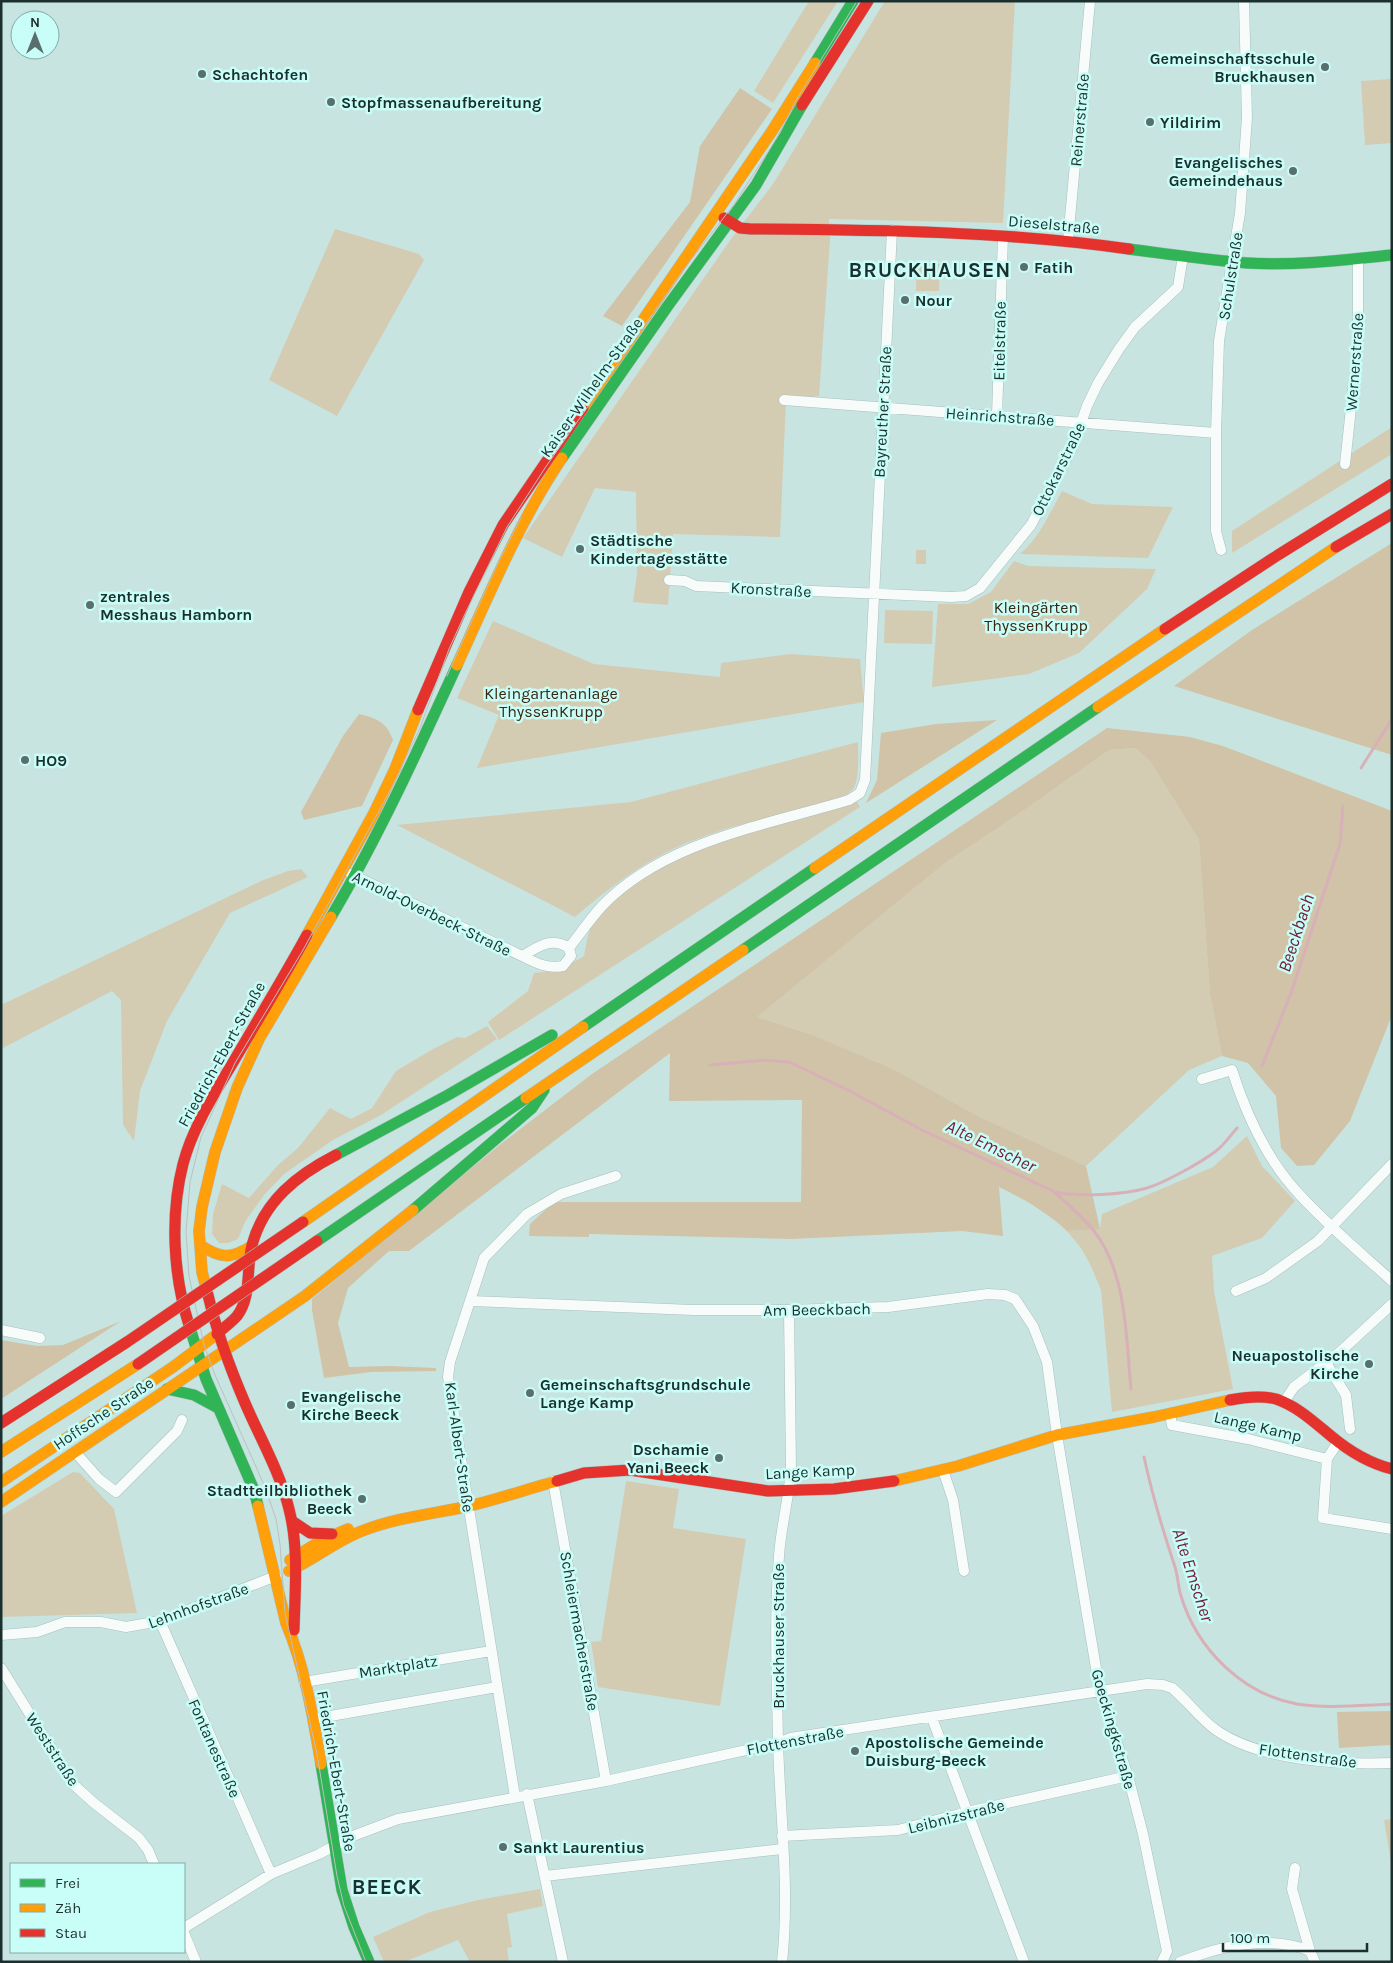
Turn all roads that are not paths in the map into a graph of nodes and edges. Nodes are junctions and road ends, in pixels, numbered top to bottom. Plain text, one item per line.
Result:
1 (853, 1) edge
2 (868, 1) edge
3 (1090, 1) edge
4 (1244, 1) edge
5 (717, 213) junction
6 (730, 223) junction
7 (892, 230) junction
8 (1003, 236) junction
9 (1068, 240) junction
10 (1392, 255) edge
11 (1183, 256) junction
12 (1358, 260) junction
13 (1233, 262) junction
14 (784, 400) dead end
15 (882, 407) junction
16 (998, 416) junction
17 (1081, 422) junction
18 (1216, 433) junction
19 (1345, 464) dead end
20 (1392, 484) edge
21 (1392, 514) edge
22 (1220, 550) dead end
23 (669, 580) dead end
24 (873, 594) junction
25 (373, 815) joint
26 (385, 817) joint
27 (343, 870) junction
28 (355, 876) junction
29 (569, 948) junction
30 (522, 956) junction
31 (611, 1006) junction
32 (1202, 1079) dead end
33 (549, 1081) junction
34 (1392, 1164) edge
35 (616, 1176) dead end
36 (1333, 1226) junction
37 (200, 1245) junction
38 (252, 1246) junction
39 (1392, 1281) edge
40 (1236, 1290) dead end
41 (472, 1301) junction
42 (1392, 1304) edge
43 (789, 1310) junction
44 (1, 1330) edge
45 (217, 1334) junction
46 (40, 1338) dead end
47 (196, 1350) junction
48 (224, 1352) junction
49 (1326, 1363) junction
50 (201, 1366) junction
51 (167, 1389) junction
52 (1284, 1402) junction
53 (219, 1408) junction
54 (1170, 1414) junction
55 (182, 1420) dead end
56 (1, 1423) edge
57 (1350, 1429) dead end
58 (1057, 1435) junction
59 (1338, 1442) junction
60 (1, 1452) edge
61 (76, 1452) junction
62 (1327, 1459) junction
63 (1392, 1469) edge
64 (943, 1470) junction
65 (553, 1481) junction
66 (1, 1482) edge
67 (789, 1492) junction
68 (1, 1502) edge
69 (468, 1506) junction
70 (292, 1521) junction
71 (392, 1521) junction
72 (1392, 1529) edge
73 (333, 1534) junction
74 (296, 1555) junction
75 (296, 1568) junction
76 (964, 1571) dead end
77 (276, 1576) junction
78 (160, 1621) junction
79 (1, 1635) edge
80 (294, 1641) junction
81 (491, 1651) junction
82 (1, 1668) edge
83 (304, 1682) junction
84 (497, 1687) junction
85 (1100, 1692) junction
86 (932, 1718) junction
87 (313, 1719) junction
88 (778, 1743) junction
89 (1392, 1763) edge
90 (1128, 1776) junction
91 (606, 1781) junction
92 (527, 1794) junction
93 (516, 1796) junction
94 (966, 1812) junction
95 (782, 1836) junction
96 (334, 1846) junction
97 (782, 1849) junction
98 (154, 1863) edge
99 (1295, 1868) dead end
100 (271, 1874) junction
101 (545, 1876) junction
102 (185, 1927) edge
103 (185, 1935) edge
104 (1310, 1952) junction
105 (196, 1962) edge
106 (369, 1962) edge
107 (563, 1962) edge
108 (782, 1962) edge
109 (1024, 1962) edge
110 (1162, 1962) edge
111 (1180, 1962) edge
112 (1315, 1962) edge

1 - 5 main road, Kaiser-Wilhelm-Straße
2 - 6 main road, Kaiser-Wilhelm-Straße
3 - 9 street, Reinerstraße
4 - 13 street, Schulstraße
5 - 6 main road, Dieselstraße
5 - 25 main road, Kaiser-Wilhelm-Straße
6 - 7 main road, Dieselstraße
6 - 26 main road, Kaiser-Wilhelm-Straße
7 - 8 main road, Dieselstraße
7 - 15 street, Bayreuther Straße
8 - 9 main road, Dieselstraße
8 - 16 street, Eitelstraße
9 - 11 main road, Dieselstraße
10 - 12 main road, Dieselstraße
11 - 13 main road, Dieselstraße
11 - 17 street, Ottokarstraße
12 - 13 main road, Dieselstraße
12 - 19 street, Wernerstraße
13 - 18 street, Schulstraße
14 - 15 street, Heinrichstraße
15 - 16 street, Heinrichstraße
15 - 24 street, Bayreuther Straße
16 - 17 street, Heinrichstraße
17 - 18 street, Heinrichstraße
17 - 24 street, Ottokarstraße
18 - 22 street, Schulstraße
20 - 31 main road
21 - 33 main road
23 - 24 street, Kronstraße
24 - 29 street, Arnold-Overbeck-Straße
25 - 27 main road, Friedrich-Ebert-Straße
26 - 28 main road, Friedrich-Ebert-Straße
27 - 28 street, Arnold-Overbeck-Straße
27 - 47 main road, Friedrich-Ebert-Straße
28 - 30 street, Arnold-Overbeck-Straße
28 - 37 main road, Friedrich-Ebert-Straße
29 - 30 street, Arnold-Overbeck-Straße
29 - 30 street, Arnold-Overbeck-Straße
31 - 38 main road, Hoffsche Straße
31 - 56 main road, bridge
32 - 36 street
33 - 48 main road, Hoffsche Straße
33 - 60 main road, bridge
34 - 36 street
35 - 41 street, Karl-Albert-Straße
36 - 39 street
36 - 40 street
37 - 38 main road
37 - 45 main road, Friedrich-Ebert-Straße
38 - 45 main road, Hoffsche Straße
41 - 43 street, Am Beeckbach
41 - 69 street, Karl-Albert-Straße
42 - 49 street
43 - 58 street, Am Beeckbach
43 - 67 street, Bruckhauser Straße
44 - 46 street
45 - 47 main road, Hoffsche Straße
45 - 48 main road, Friedrich-Ebert-Straße
47 - 50 main road, Friedrich-Ebert-Straße
47 - 66 main road, Hoffsche Straße
48 - 50 main road, Hoffsche Straße
48 - 70 main road, Friedrich-Ebert-Straße
49 - 52 street
49 - 57 street
50 - 51 main road, Hoffsche Straße
50 - 53 main road, Friedrich-Ebert-Straße
51 - 53 main road
51 - 61 main road, Hoffsche Straße
52 - 54 main road, Lange Kamp
52 - 59 main road
53 - 77 main road, Friedrich-Ebert-Straße
54 - 58 main road, Lange Kamp
54 - 62 street, Lange Kamp
55 - 61 street
58 - 64 main road, Lange Kamp
58 - 85 street, Goeckingkstraße
59 - 62 street
59 - 63 main road
61 - 68 main road, Hoffsche Straße
62 - 72 street
64 - 67 main road, Lange Kamp
64 - 76 street
65 - 67 main road, Lange Kamp
65 - 69 main road, Lange Kamp
65 - 91 street, Schleiermacherstraße
67 - 88 street, Bruckhauser Straße
69 - 71 main road, Lange Kamp
69 - 81 street, Karl-Albert-Straße
70 - 73 main road
70 - 74 main road, Friedrich-Ebert-Straße
71 - 73 main road, Lange Kamp
71 - 75 main road, Lange Kamp
73 - 74 main road, Lange Kamp
74 - 75 main road, Friedrich-Ebert-Straße
74 - 77 main road, Lange Kamp
75 - 77 main road, Lange Kamp
75 - 80 main road, Friedrich-Ebert-Straße
77 - 78 street, Lehnhofstraße
77 - 80 main road, Friedrich-Ebert-Straße
78 - 79 street, Lehnhofstraße
78 - 100 street, Fontanestraße
80 - 83 main road, Friedrich-Ebert-Straße
81 - 83 street, Marktplatz
81 - 84 street, Karl-Albert-Straße
82 - 98 street, Weststraße
83 - 87 main road, Friedrich-Ebert-Straße
84 - 87 street
84 - 93 street, Karl-Albert-Straße
85 - 86 street, Flottenstraße
85 - 89 street, Flottenstraße
85 - 90 street, Goeckingkstraße
86 - 88 street, Flottenstraße
86 - 94 street
87 - 96 main road, Friedrich-Ebert-Straße
88 - 91 street, Flottenstraße
88 - 95 street, Bruckhauser Straße
90 - 94 street, Leibnizstraße
90 - 110 street, Goeckingkstraße
91 - 92 street, Flottenstraße
92 - 93 street, Flottenstraße
92 - 101 street
93 - 96 street, Flottenstraße
94 - 95 street, Leibnizstraße
94 - 109 street
95 - 97 street, Bruckhauser Straße
96 - 100 street, Flottenstraße
96 - 106 main road, Friedrich-Ebert-Straße
97 - 101 street
97 - 108 street, Bruckhauser Straße
99 - 104 street
100 - 102 street, Flottenstraße
101 - 107 street
103 - 105 street
104 - 111 street
104 - 112 street

